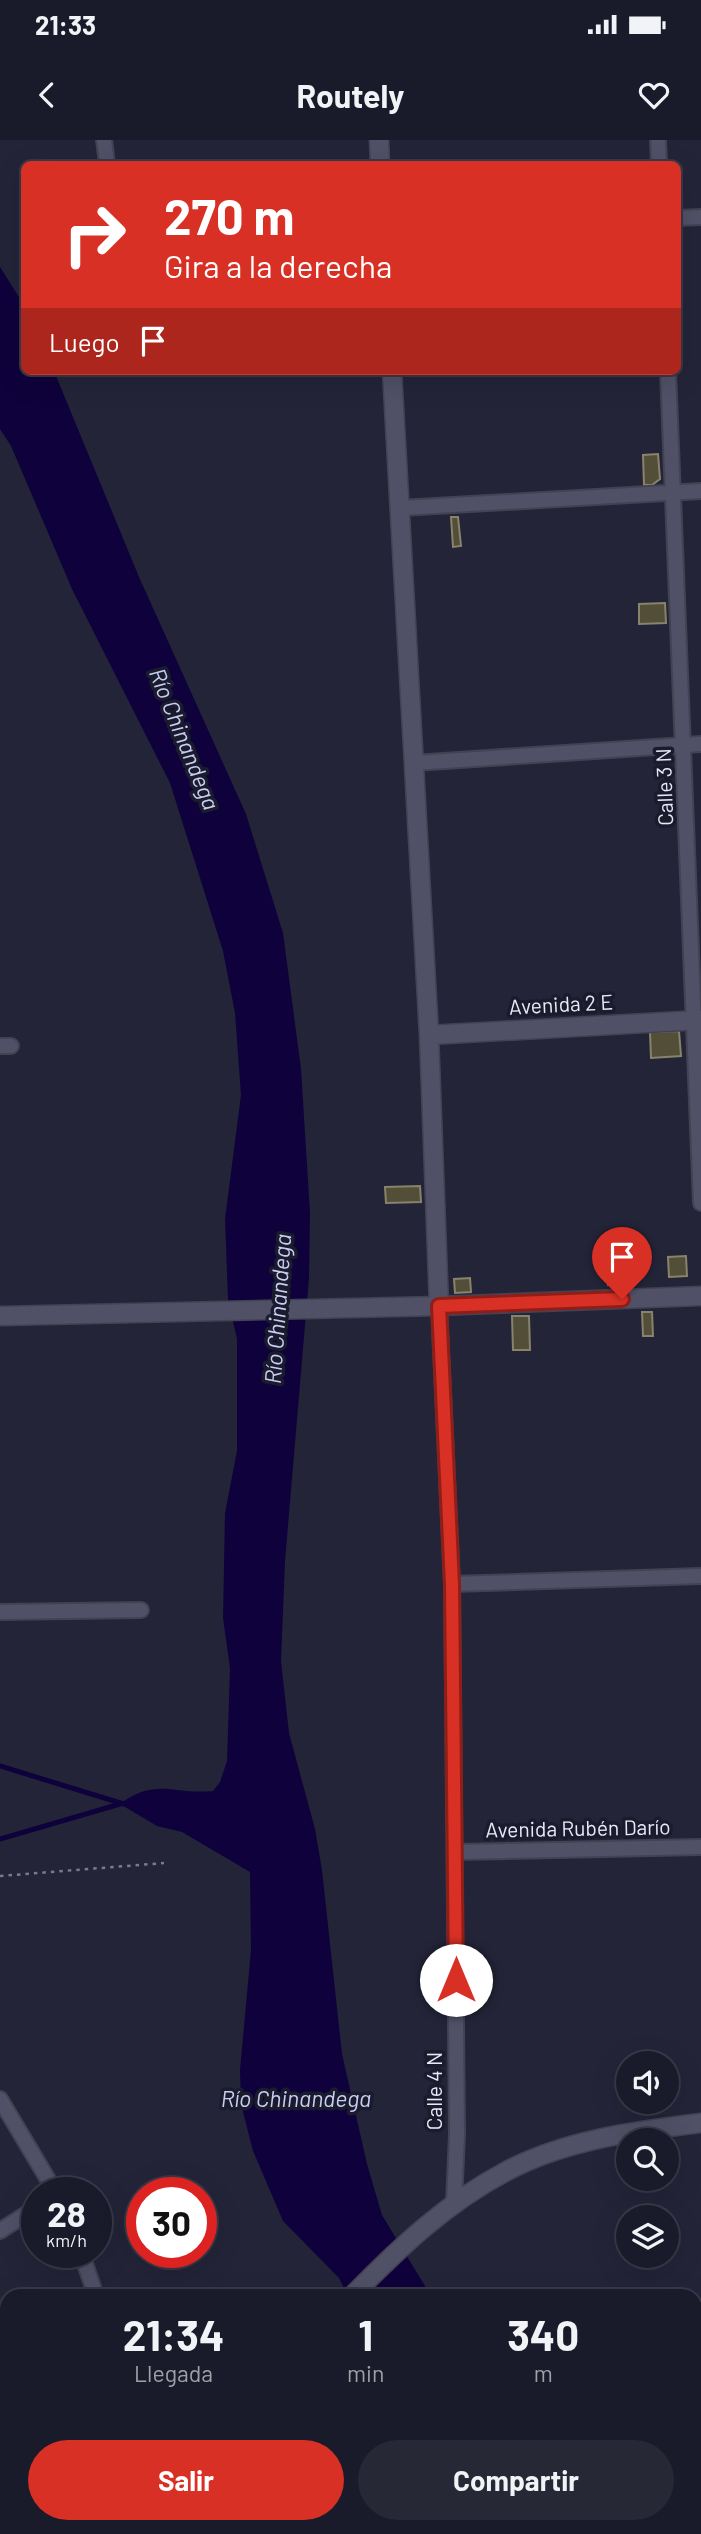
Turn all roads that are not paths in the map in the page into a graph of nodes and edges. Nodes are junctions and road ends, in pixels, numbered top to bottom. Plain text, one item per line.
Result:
1 (104, 140) edge
2 (379, 140) edge
3 (658, 140) edge
4 (107, 161) edge
5 (380, 161) edge
6 (659, 161) edge
7 (701, 217) edge
8 (681, 218) edge
9 (392, 375) edge
10 (668, 375) edge
11 (701, 491) edge
12 (673, 492) junction
13 (400, 508) junction
14 (684, 744) junction
15 (701, 744) edge
16 (414, 763) junction
17 (698, 1021) edge
18 (429, 1035) junction
19 (701, 1203) edge
20 (701, 1296) edge
21 (439, 1306) junction
22 (0, 1316) edge
23 (701, 1576) edge
24 (452, 1584) junction
25 (141, 1610) dead end
26 (0, 1612) edge
27 (701, 1847) edge
28 (455, 1852) junction
29 (0, 2099) edge
30 (701, 2123) edge
31 (46, 2177) edge
32 (454, 2203) junction
33 (21, 2217) edge
34 (0, 2231) edge
35 (87, 2268) edge
36 (94, 2289) edge
37 (359, 2289) edge

1 - 4 street
2 - 5 street
3 - 6 street
7 - 8 street
9 - 13 street
10 - 12 street, Calle 3 N
11 - 12 street
12 - 13 street
12 - 14 street, Calle 3 N
13 - 16 street
14 - 15 street
14 - 16 street
14 - 17 street, Calle 3 N
16 - 18 street
17 - 18 street, Avenida 2 E
17 - 19 street, Calle 3 N
18 - 21 street
20 - 21 street
21 - 22 street
21 - 24 street, Calle 4 N
23 - 24 street
24 - 28 street, Calle 4 N
25 - 26 street
27 - 28 street, Avenida Rubén Darío
28 - 32 street, Calle 4 N
29 - 31 street
30 - 32 street
32 - 37 street
33 - 34 street
35 - 36 street

